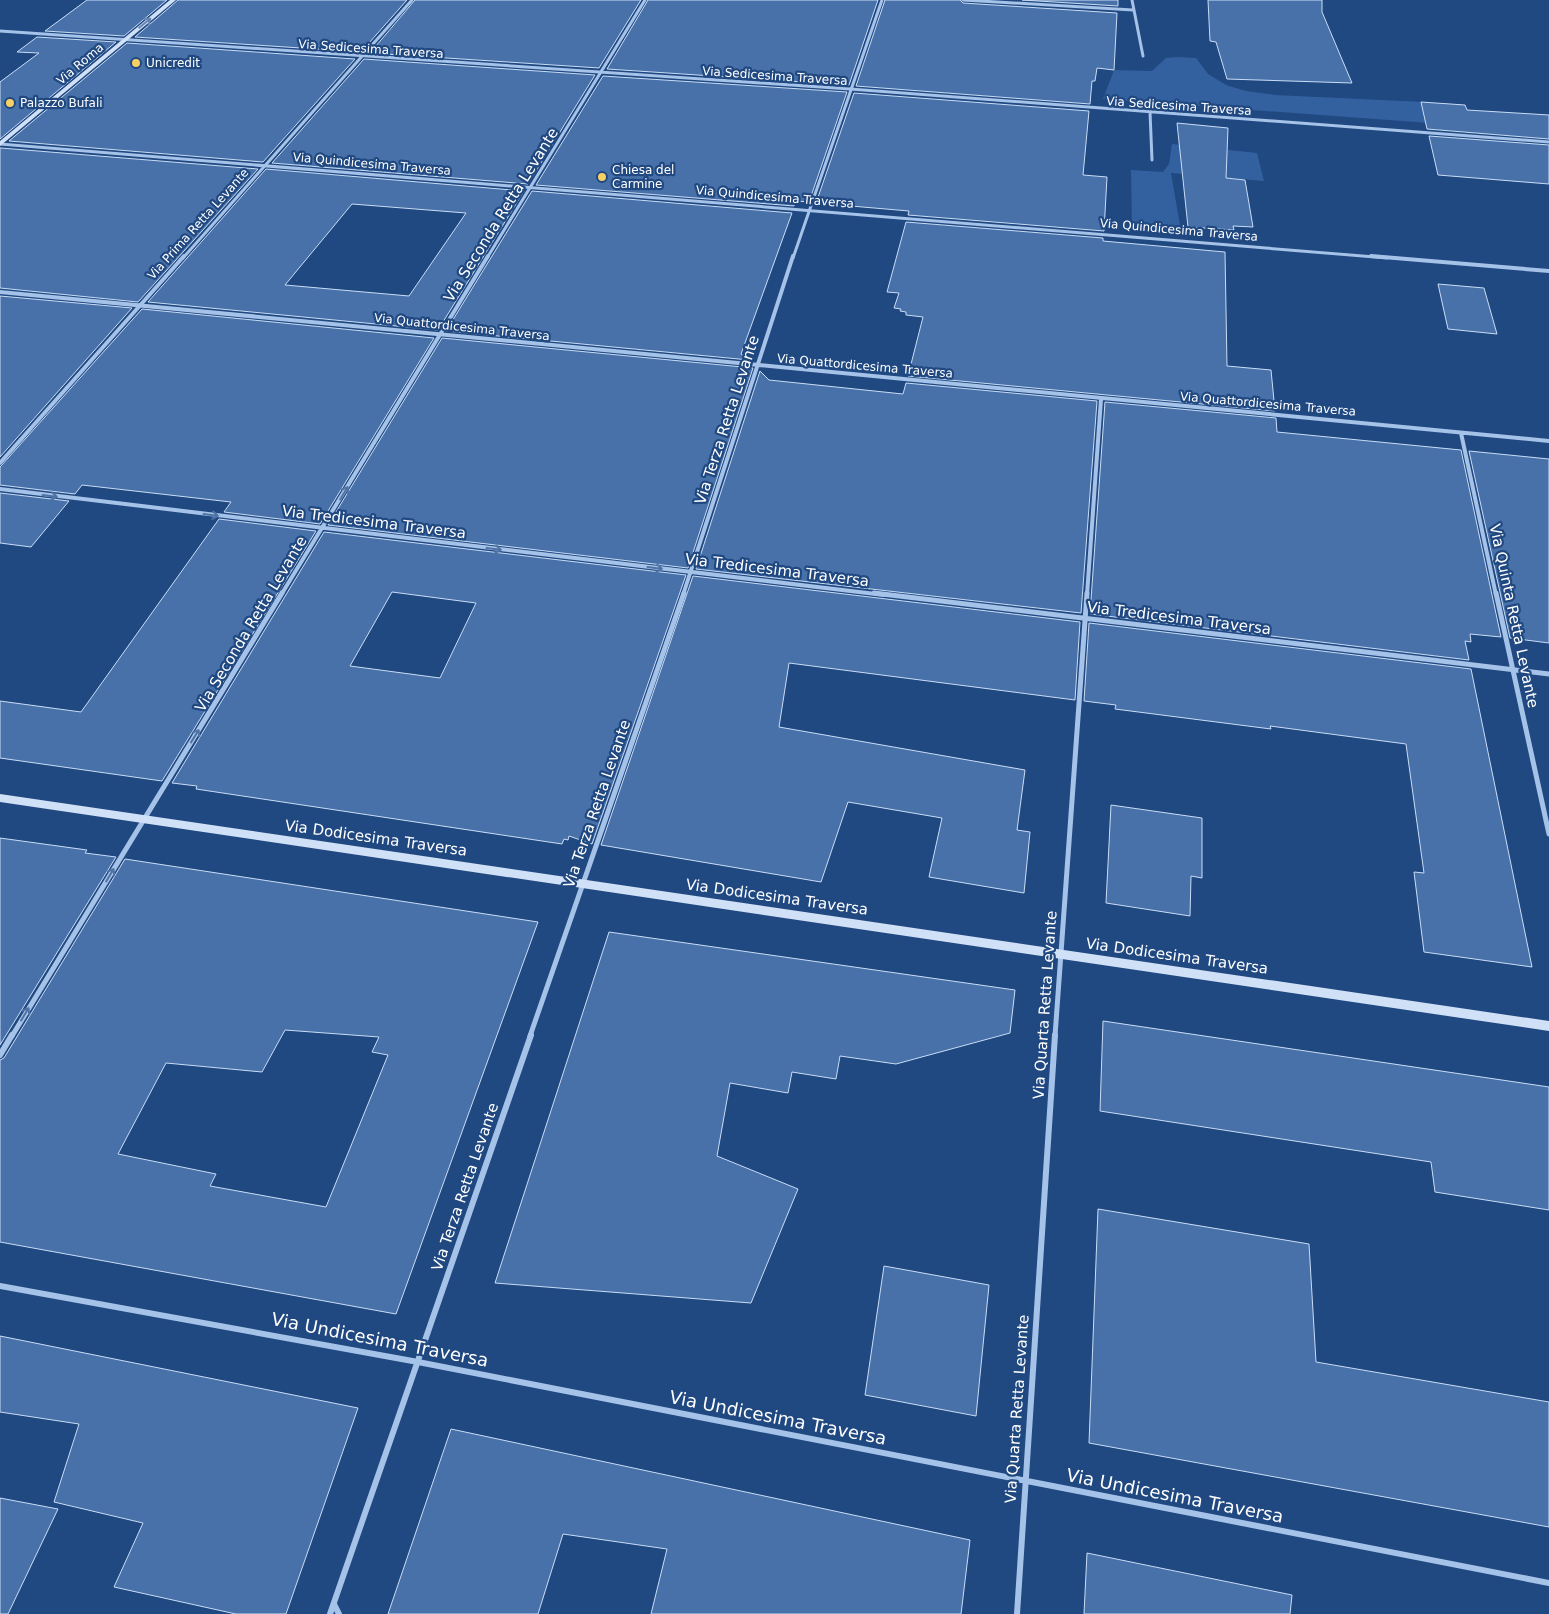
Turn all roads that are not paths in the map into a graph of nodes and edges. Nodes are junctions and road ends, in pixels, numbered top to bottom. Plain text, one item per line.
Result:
1 (173, 0) edge
2 (412, 0) edge
3 (645, 0) edge
4 (882, 0) edge
5 (963, 0) edge
6 (1132, 0) edge
7 (1133, 10) junction
8 (0, 30) edge
9 (124, 40) junction
10 (1143, 56) dead end
11 (362, 57) junction
12 (601, 73) junction
13 (850, 90) junction
14 (1150, 112) junction
15 (1549, 142) edge
16 (0, 144) edge
17 (1152, 160) dead end
18 (264, 166) junction
19 (532, 188) junction
20 (808, 210) junction
21 (1549, 271) edge
22 (0, 292) edge
23 (138, 306) junction
24 (441, 335) junction
25 (758, 366) junction
26 (1102, 398) junction
27 (1461, 433) junction
28 (1549, 441) edge
29 (0, 463) edge
30 (1, 489) edge
31 (322, 529) junction
32 (691, 572) junction
33 (1086, 620) junction
34 (1513, 670) junction
35 (1549, 674) edge
36 (0, 798) edge
37 (144, 819) junction
38 (1549, 834) edge
39 (583, 884) junction
40 (1060, 954) junction
41 (1549, 1026) edge
42 (0, 1055) edge
43 (0, 1286) edge
44 (418, 1362) junction
45 (1025, 1482) junction
46 (1549, 1583) edge
47 (334, 1604) junction
48 (330, 1614) edge
49 (339, 1614) edge
50 (1017, 1614) edge

9 -> 1 street, Via Roma
2 - 11 street, Via Prima Retta Levante
3 - 12 street, Via Seconda Retta Levante
4 - 13 street, Via Terza Retta Levante
5 - 7 street
6 - 7 street
7 - 10 street
8 - 9 street, Via Sedicesima Traversa
9 - 11 street, Via Sedicesima Traversa
9 - 16 street, Via Roma
11 - 12 street, Via Sedicesima Traversa
11 - 18 street, Via Prima Retta Levante
12 - 13 street, Via Sedicesima Traversa
12 - 19 street, Via Seconda Retta Levante
13 - 14 street, Via Sedicesima Traversa
13 - 20 street, Via Terza Retta Levante
14 - 15 street, Via Sedicesima Traversa
14 - 17 street
16 - 18 street, Via Quindicesima Traversa
18 - 19 street, Via Quindicesima Traversa
18 - 23 street, Via Prima Retta Levante
19 - 20 street, Via Quindicesima Traversa
19 - 24 street, Via Seconda Retta Levante
20 - 21 street, Via Quindicesima Traversa
20 - 25 street, Via Terza Retta Levante
22 - 23 street, Via Quattordicesima Traversa
23 - 24 street, Via Quattordicesima Traversa
23 - 29 street, Via Prima Retta Levante
24 - 25 street, Via Quattordicesima Traversa
31 -> 24 street, Via Seconda Retta Levante
25 - 26 street, Via Quattordicesima Traversa
25 - 32 street, Via Terza Retta Levante
26 - 27 street, Via Quattordicesima Traversa
26 - 33 street, Via Quarta Retta Levante
27 - 28 street, Via Quattordicesima Traversa
27 - 34 street, Via Quinta Retta Levante
30 -> 31 street, Via Tredicesima Traversa
31 -> 32 street, Via Tredicesima Traversa
37 -> 31 street, Via Seconda Retta Levante
32 - 33 street, Via Tredicesima Traversa
32 - 39 street, Via Terza Retta Levante
33 - 34 street, Via Tredicesima Traversa
33 - 40 street, Via Quarta Retta Levante
34 - 35 street, Via Tredicesima Traversa
34 - 38 street, Via Quinta Retta Levante
36 - 37 street, Via Dodicesima Traversa
37 - 39 street, Via Dodicesima Traversa
42 -> 37 street, Via Seconda Retta Levante
39 - 40 street, Via Dodicesima Traversa
39 - 44 street, Via Terza Retta Levante
40 - 41 street, Via Dodicesima Traversa
40 - 45 street, Via Quarta Retta Levante
43 - 44 street, Via Undicesima Traversa
44 - 45 street, Via Undicesima Traversa
44 - 47 street, Via Terza Retta Levante
45 - 46 street, Via Undicesima Traversa
45 - 50 street, Via Quarta Retta Levante
47 - 48 street, Via Terza Retta Levante
47 - 49 street

